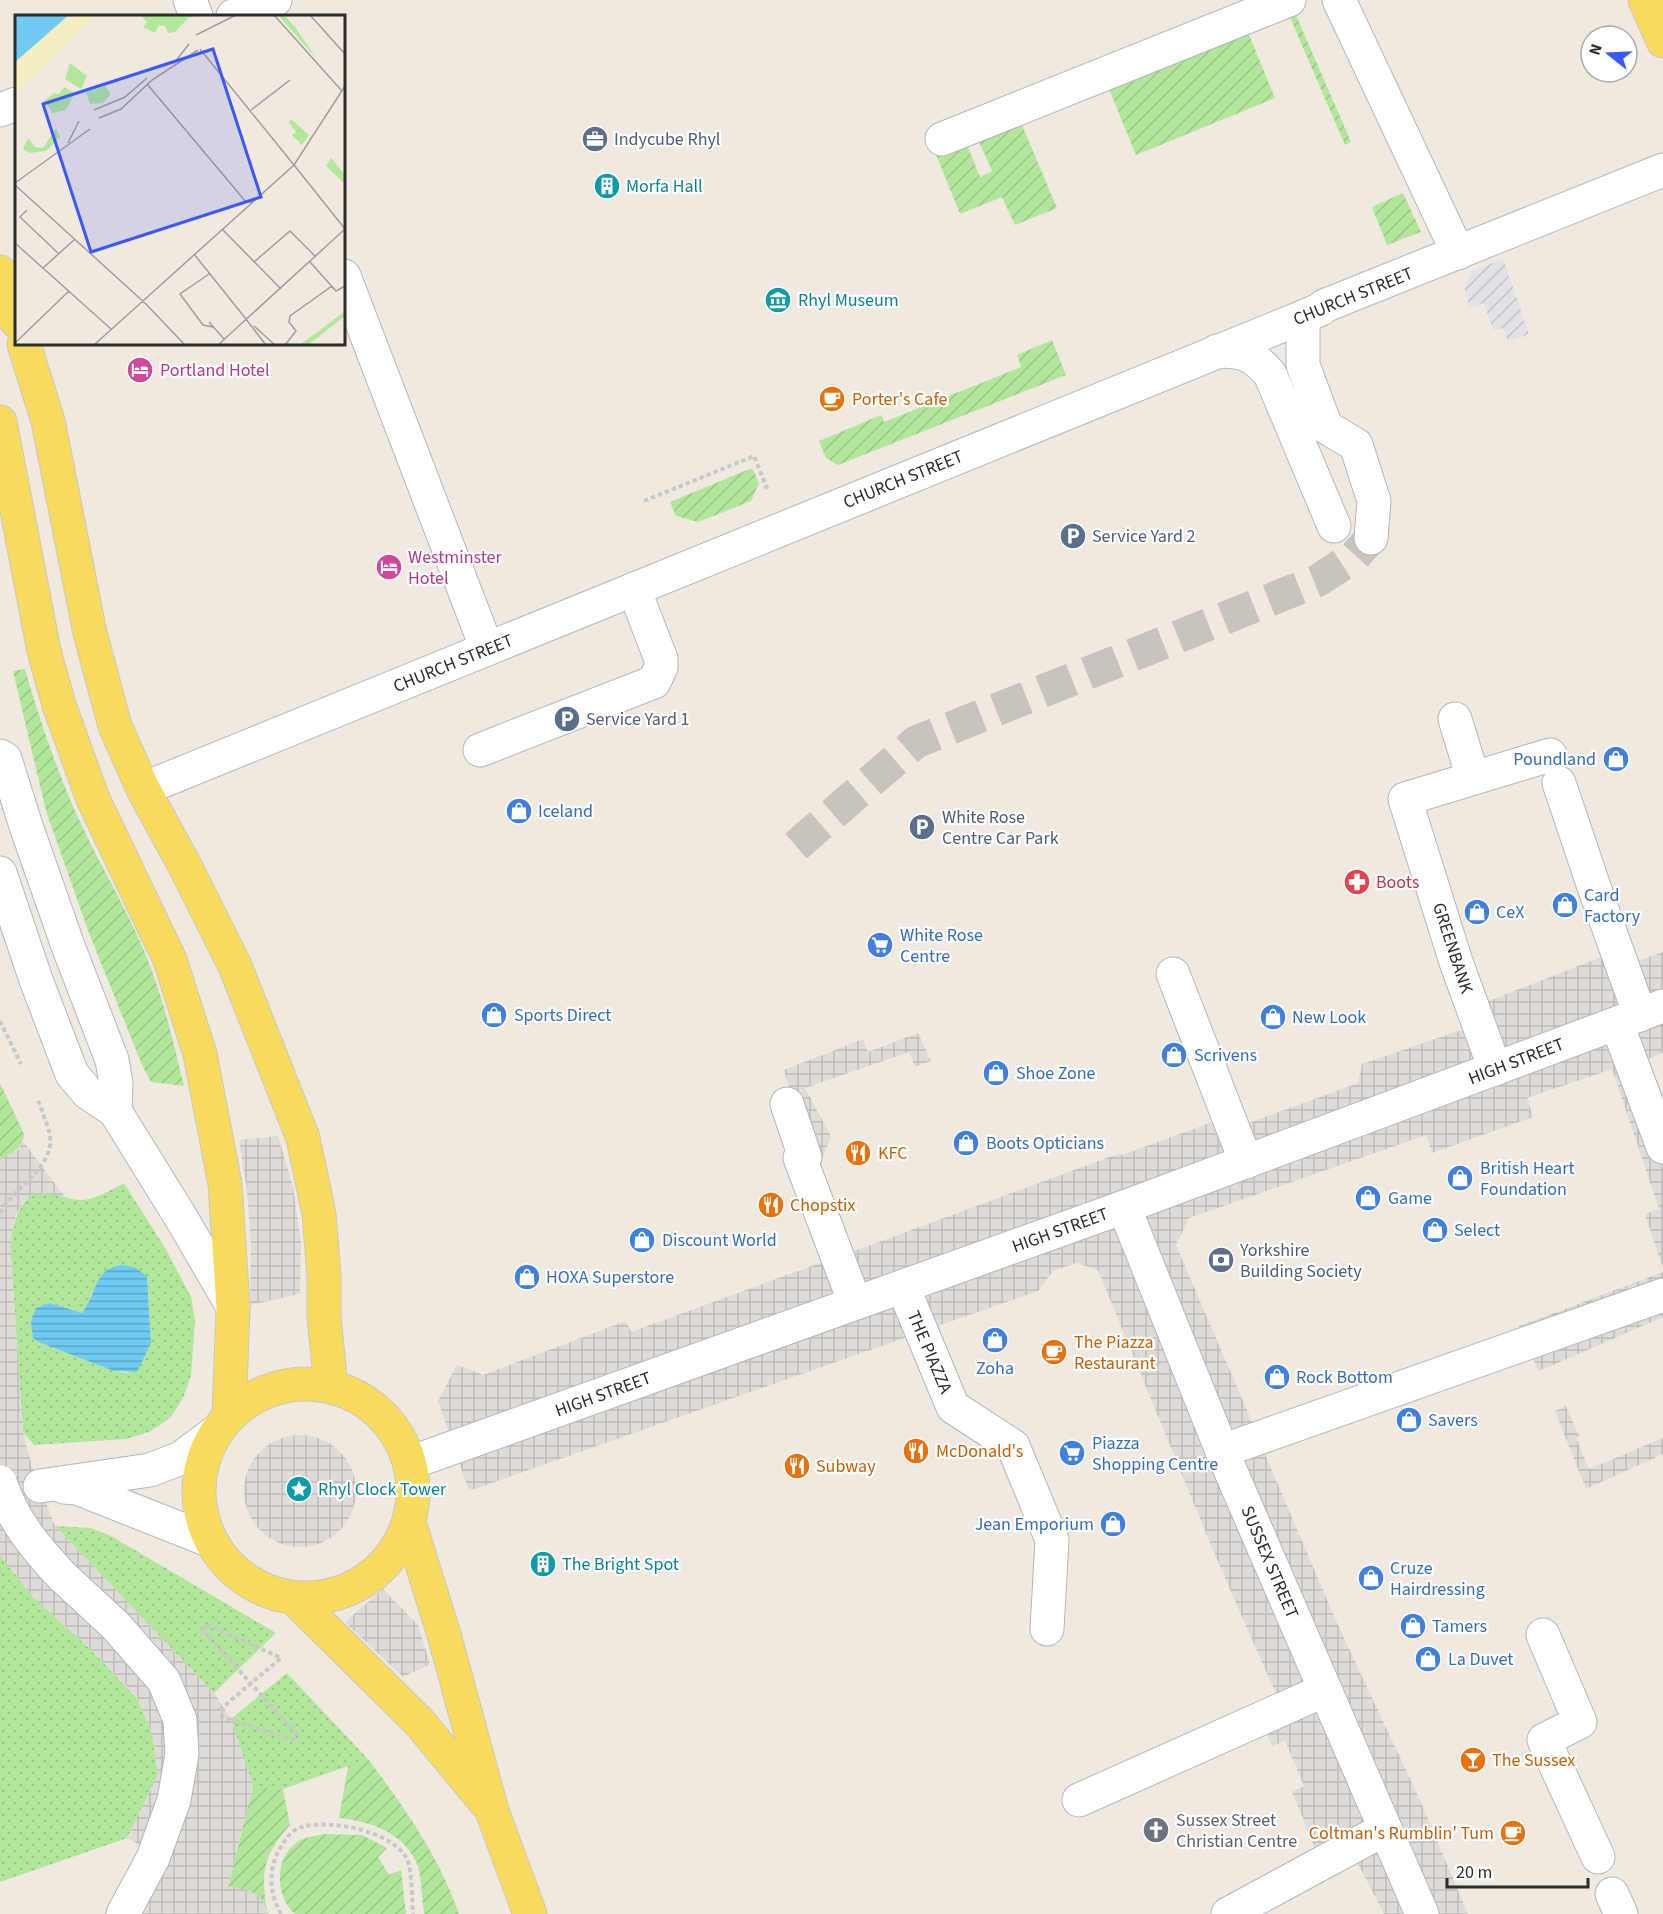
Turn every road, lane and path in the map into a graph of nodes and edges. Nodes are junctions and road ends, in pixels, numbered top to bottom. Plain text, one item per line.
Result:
1 (190, 0) edge
2 (275, 0) edge
3 (1289, 0) edge
4 (1339, 0) edge
5 (1645, 0) edge
6 (196, 15) edge
7 (240, 15) edge
8 (1663, 41) edge
9 (15, 104) edge
10 (0, 110) edge
11 (942, 139) dead end
12 (1663, 170) edge
13 (1458, 253) junction
14 (0, 272) edge
15 (345, 279) edge
16 (1312, 313) junction
17 (15, 318) edge
18 (24, 345) edge
19 (1217, 351) junction
20 (0, 422) edge
21 (644, 501) dead end
22 (1334, 525) dead end
23 (782, 529) junction
24 (1371, 538) tunnel mouth
25 (634, 589) junction
26 (487, 649) junction
27 (1455, 719) dead end
28 (480, 750) dead end
29 (0, 756) edge
30 (1473, 778) junction
31 (143, 789) junction
32 (0, 873) edge
33 (1173, 974) dead end
34 (1640, 1015) edge
35 (0, 1022) edge
36 (23, 1069) dead end
37 (1495, 1069) junction
38 (37, 1098) dead end
39 (787, 1104) dead end
40 (115, 1111) junction
41 (1663, 1147) edge
42 (1246, 1162) junction
43 (1124, 1208) junction
44 (0, 1213) edge
45 (903, 1287) junction
46 (1663, 1294) edge
47 (855, 1304) junction
48 (233, 1307) junction
49 (331, 1386) junction
50 (223, 1424) junction
51 (1222, 1452) junction
52 (410, 1462) junction
53 (0, 1482) edge
54 (409, 1522) junction
55 (211, 1541) junction
56 (294, 1598) junction
57 (1047, 1629) dead end
58 (1543, 1635) dead end
59 (281, 1658) joint
60 (1325, 1690) junction
61 (1079, 1800) dead end
62 (492, 1810) junction
63 (1385, 1829) junction
64 (1598, 1857) dead end
65 (123, 1914) edge
66 (281, 1914) edge
67 (413, 1914) edge
68 (530, 1914) edge
69 (1228, 1914) edge
70 (1422, 1914) edge

1 - 6 street
2 - 7 street
3 - 11 street
4 - 13 street
5 - 8 main road
9 - 10 street
12 - 13 street, CHURCH STREET
13 - 16 street, CHURCH STREET
14 - 17 main road
15 - 26 street
16 - 19 street, CHURCH STREET
16 - 24 street
18 - 31 main road
19 - 22 street
19 - 23 street, CHURCH STREET
20 - 48 main road
21 - 23 path
23 - 25 street, CHURCH STREET
25 - 26 street, CHURCH STREET
25 - 28 street
26 - 31 street, CHURCH STREET
27 - 30 street
29 - 40 street
30 - 34 street, GREENBANK
30 - 37 street, GREENBANK
31 - 49 main road
32 - 40 street
33 - 42 street
34 - 37 street, HIGH STREET
34 - 41 street, GREENBANK
35 - 36 path
37 - 42 street, HIGH STREET
38 - 44 path
39 - 47 street
40 - 48 street
42 - 43 street, HIGH STREET
43 - 45 street, HIGH STREET
43 - 51 street, SUSSEX STREET
45 - 47 street, HIGH STREET
45 - 57 street, THE PIAZZA
46 - 51 street
47 - 52 street, HIGH STREET
48 - 50 main road
49 - 50 main road
49 - 52 main road
50 - 55 main road
50 - 55 street
51 - 60 street, SUSSEX STREET
52 - 54 main road
53 - 65 street, bridge
54 - 56 main road
54 - 62 main road
55 - 56 main road
56 - 62 main road
58 - 64 street
59 - 59 path
60 - 61 street
60 - 63 street, SUSSEX STREET
62 - 68 main road
63 - 69 street
63 - 70 street, SUSSEX STREET
66 - 67 path

